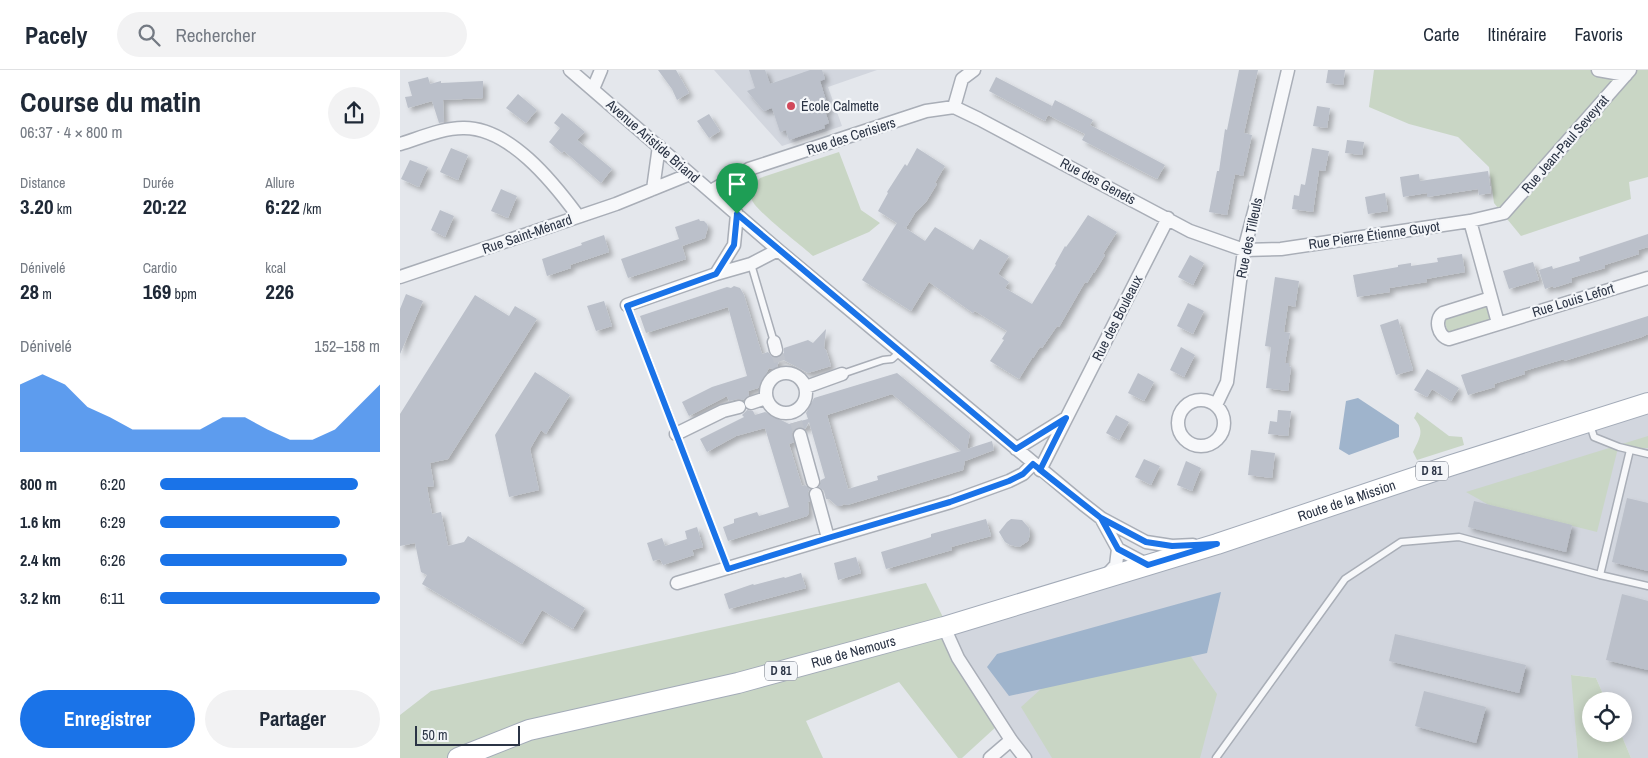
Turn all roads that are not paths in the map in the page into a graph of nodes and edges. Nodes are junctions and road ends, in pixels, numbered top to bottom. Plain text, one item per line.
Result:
1 (570, 70) edge
2 (601, 70) edge
3 (974, 70) edge
4 (1288, 70) edge
5 (1598, 70) edge
6 (1628, 72) edge
7 (592, 89) junction
8 (954, 107) junction
9 (400, 144) edge
10 (658, 146) junction
11 (690, 174) junction
12 (653, 189) junction
13 (711, 192) junction
14 (1504, 213) joint
15 (737, 214) junction
16 (578, 216) junction
17 (1168, 218) junction
18 (1470, 221) junction
19 (778, 250) junction
20 (1244, 250) junction
21 (751, 264) junction
22 (716, 274) junction
23 (400, 277) edge
24 (1648, 278) edge
25 (1491, 298) junction
26 (627, 306) joint
27 (1498, 323) junction
28 (901, 351) junction
29 (778, 357) junction
30 (842, 374) joint
31 (806, 387) junction
32 (766, 398) junction
33 (1648, 403) edge
34 (1216, 405) dead end
35 (1066, 418) junction
36 (1589, 422) junction
37 (796, 423) junction
38 (676, 434) junction
39 (1016, 449) junction
40 (1630, 450) junction
41 (1648, 454) edge
42 (1037, 467) junction
43 (1101, 518) junction
44 (828, 538) junction
45 (1146, 542) junction
46 (1217, 544) junction
47 (1118, 549) junction
48 (1148, 565) junction
49 (728, 569) junction
50 (1600, 575) junction
51 (1103, 578) junction
52 (678, 583) dead end
53 (1648, 586) edge
54 (944, 627) junction
55 (1011, 740) junction
56 (458, 758) edge
57 (990, 758) edge
58 (1025, 758) edge
59 (1216, 758) edge

1 - 7 street, Avenue Aristide Briand
2 - 7 street
3 - 8 street
4 - 20 street, Rue des Tilleuls
5 - 6 street
6 - 14 street, Rue Jean-Paul Seveyrat
7 - 10 street, Avenue Aristide Briand
8 - 13 street, Rue des Cerisiers
8 - 17 street, Rue des Genets
9 - 16 street
10 - 11 street, Avenue Aristide Briand
10 - 12 street
11 - 12 street, Rue Saint-Ménard
11 - 13 street, Avenue Aristide Briand
12 - 16 street, Rue Saint-Ménard
13 - 15 street, Avenue Aristide Briand
14 - 18 street, Rue Pierre Étienne Guyot
15 - 19 street, Avenue Aristide Briand
15 - 22 street
16 - 23 street, Rue Saint-Ménard
17 - 20 street, Rue des Genets
17 - 35 street, Rue des Bouleaux
18 - 20 street, Rue Pierre Étienne Guyot
18 - 25 street
19 - 21 street
19 - 28 street, Avenue Aristide Briand
20 - 34 street, Rue des Tilleuls
21 - 22 street
21 - 29 lane
22 - 26 street
24 - 27 street, Rue Louis Lefort
25 - 27 street
25 - 27 street, Rue Louis Lefort
26 - 38 lane
28 - 30 lane
28 - 39 street, Avenue Aristide Briand
29 - 31 street
29 - 32 street
30 - 31 street
31 - 37 street
32 - 37 street
32 - 38 street
33 - 36 main road, Route de la Mission / D 81
35 - 39 street
35 - 42 street, Rue des Bouleaux
36 - 40 lane
36 - 46 main road, Route de la Mission / D 81
37 - 44 street
38 - 49 lane
39 - 42 street, Avenue Aristide Briand
40 - 41 lane
40 - 50 lane
42 - 43 street, Avenue Aristide Briand
42 - 44 street
43 - 45 street, Avenue Aristide Briand
43 - 47 street
44 - 49 street
45 - 46 street, Avenue Aristide Briand
45 - 48 street
46 - 48 main road, Rue de Nemours / D 81
47 - 48 street
47 - 51 street
48 - 51 main road, Rue de Nemours / D 81
49 - 52 street
50 - 53 lane
50 - 59 lane
51 - 54 main road, Rue de Nemours / D 81
54 - 55 street
54 - 56 main road, Rue de Nemours / D 81
55 - 57 street
55 - 58 street

